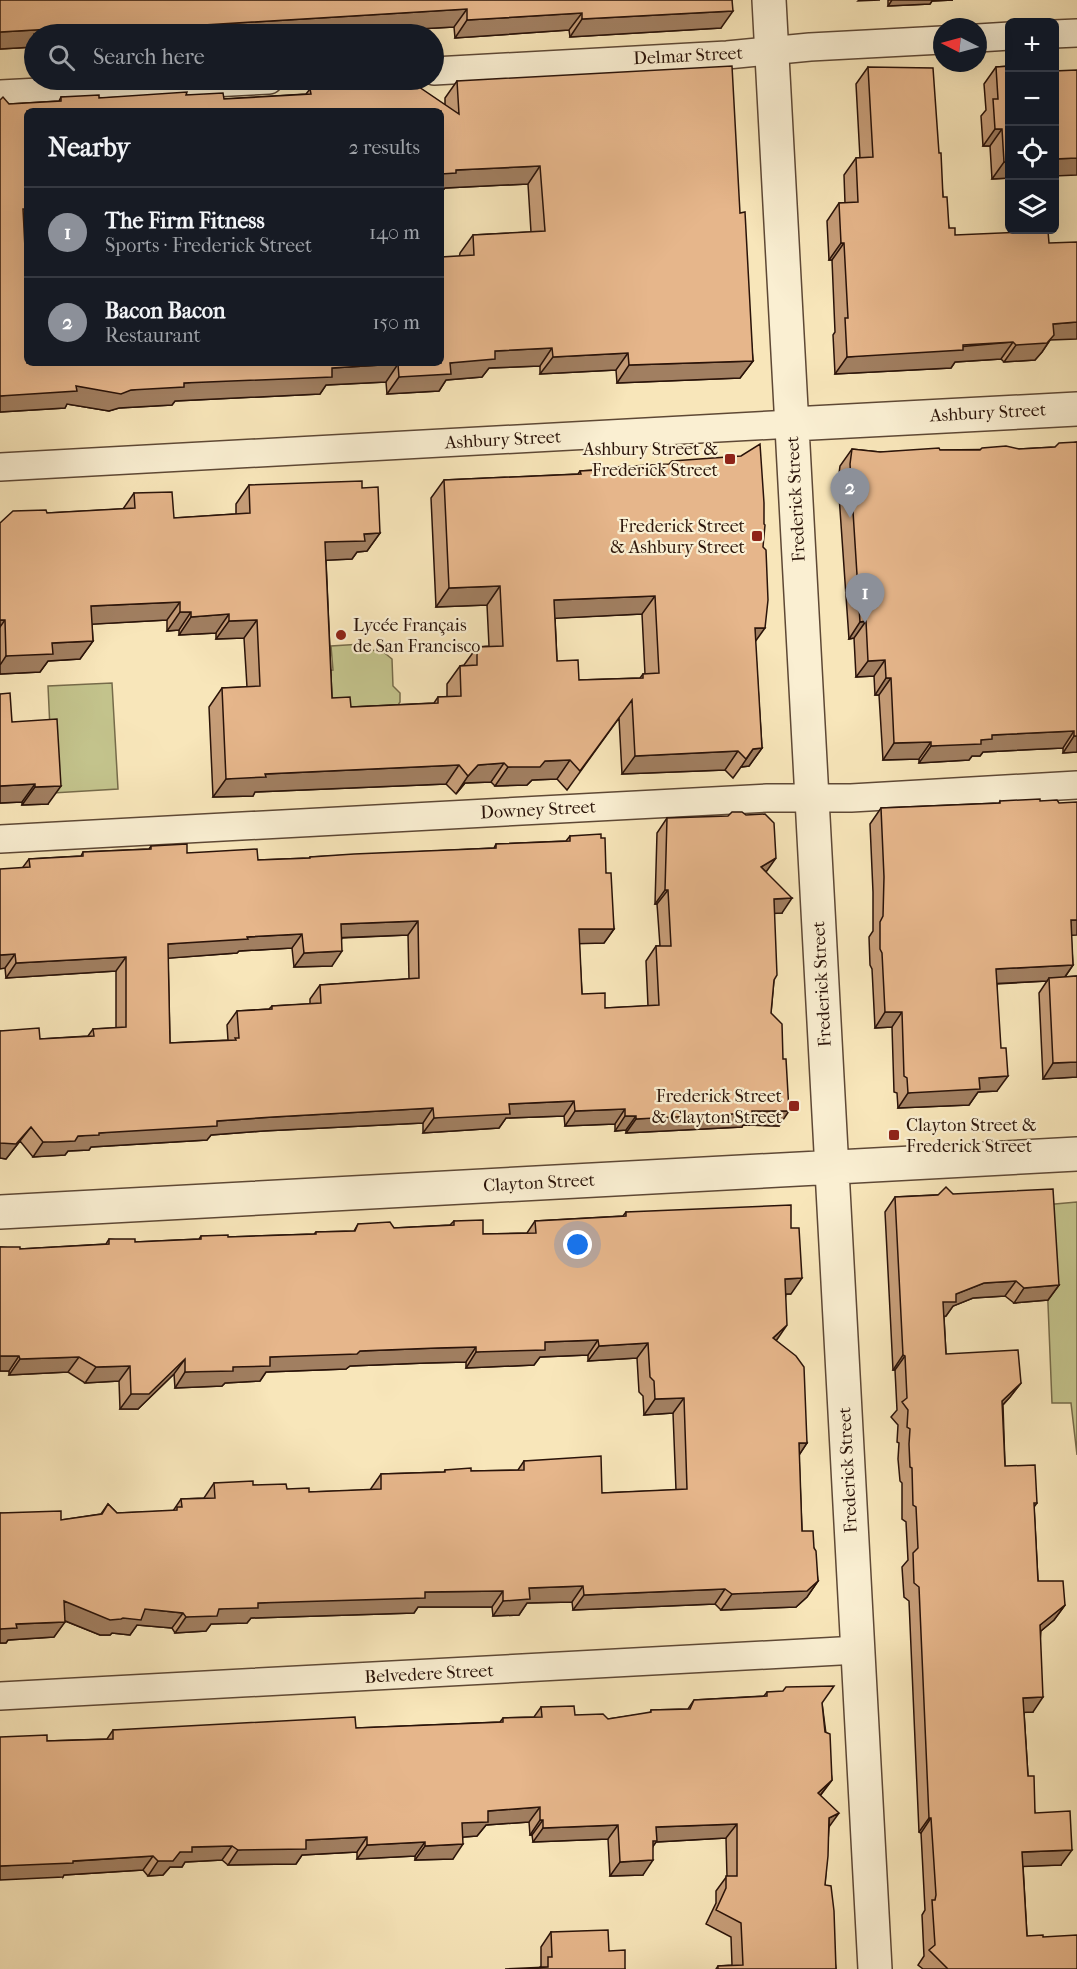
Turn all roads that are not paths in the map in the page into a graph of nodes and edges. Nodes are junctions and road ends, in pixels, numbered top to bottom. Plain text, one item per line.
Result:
1 (769, 0) edge
2 (1077, 33) edge
3 (1059, 34) edge
4 (1005, 36) edge
5 (987, 37) edge
6 (933, 41) edge
7 (771, 51) junction
8 (444, 70) edge
9 (77, 90) edge
10 (0, 94) edge
11 (1077, 409) edge
12 (792, 424) junction
13 (0, 467) edge
14 (1077, 786) edge
15 (812, 798) junction
16 (0, 839) edge
17 (1077, 1154) edge
18 (832, 1167) junction
19 (0, 1212) edge
20 (858, 1650) junction
21 (0, 1696) edge
22 (875, 1969) edge

1 - 7 street, Frederick Street
2 - 3 street
4 - 5 street
6 - 7 street, Delmar Street
7 - 8 street, Delmar Street
7 - 12 street, Frederick Street
9 - 10 street
11 - 12 street, Ashbury Street
12 - 13 street, Ashbury Street
12 - 15 street, Frederick Street
14 - 15 street, Downey Street
15 - 16 street, Downey Street
15 - 18 street, Frederick Street
17 - 18 street, Clayton Street
18 - 19 street, Clayton Street
18 - 20 street, Frederick Street
20 - 21 street, Belvedere Street
20 - 22 street, Frederick Street

